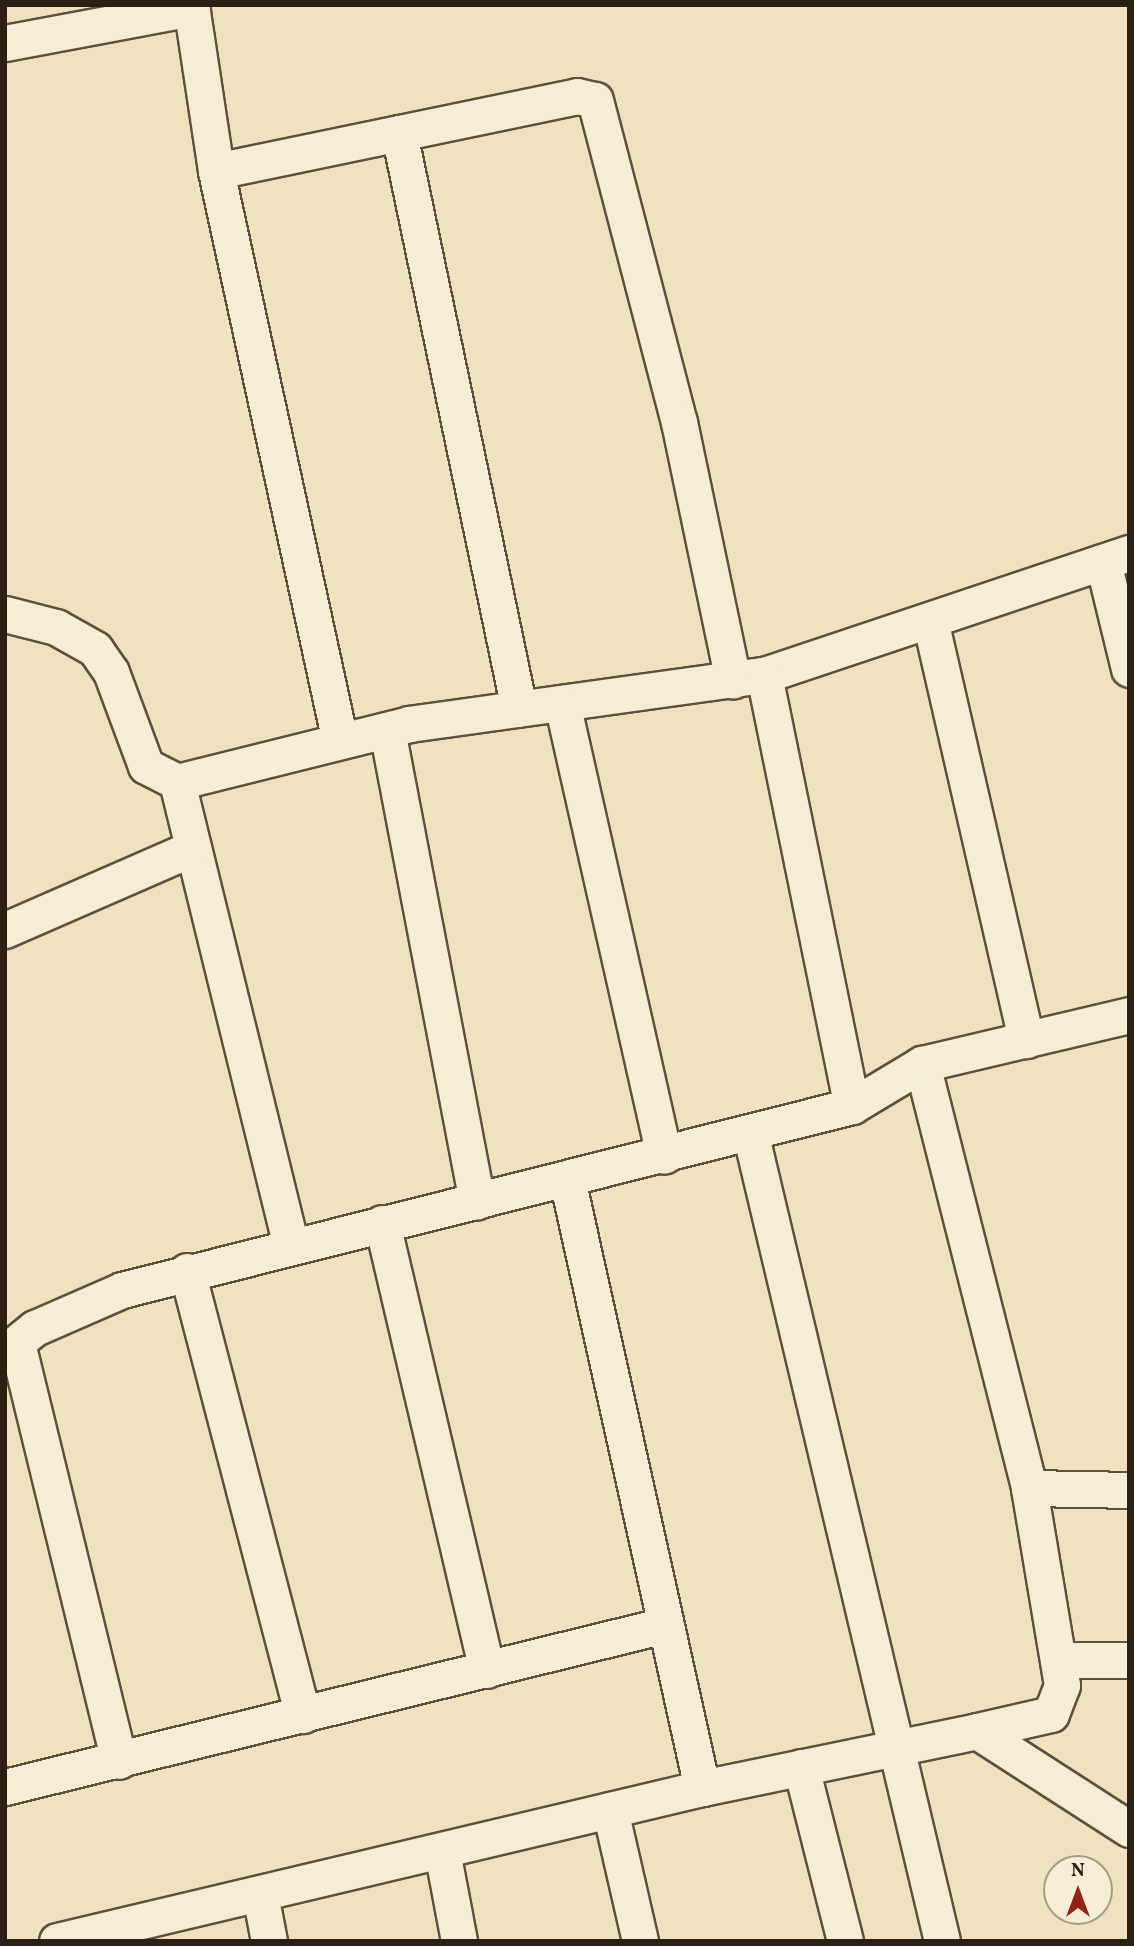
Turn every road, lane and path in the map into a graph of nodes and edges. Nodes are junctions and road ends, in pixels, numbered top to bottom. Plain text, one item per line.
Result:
1 (191, 7) edge
2 (5, 43) edge
3 (399, 133) junction
4 (216, 171) junction
5 (1116, 557) edge
6 (5, 614) edge
7 (929, 620) junction
8 (1129, 669) edge
9 (748, 678) junction
10 (562, 703) junction
11 (519, 709) junction
12 (387, 730) junction
13 (340, 741) junction
14 (177, 782) junction
15 (193, 848) junction
16 (5, 930) edge
17 (1129, 1015) edge
18 (1026, 1040) junction
19 (922, 1064) junction
20 (852, 1106) junction
21 (750, 1132) junction
22 (664, 1156) junction
23 (567, 1179) junction
24 (477, 1201) junction
25 (382, 1223) junction
26 (290, 1243) junction
27 (187, 1271) junction
28 (11, 1347) edge
29 (1029, 1488) junction
30 (1129, 1490) edge
31 (665, 1625) junction
32 (1058, 1660) junction
33 (1129, 1660) edge
34 (487, 1670) junction
35 (303, 1715) junction
36 (977, 1731) junction
37 (899, 1746) junction
38 (119, 1761) junction
39 (801, 1767) junction
40 (5, 1787) edge
41 (702, 1788) junction
42 (610, 1810) junction
43 (1129, 1829) edge
44 (442, 1851) junction
45 (260, 1894) junction
46 (57, 1941) edge
47 (269, 1941) edge
48 (459, 1941) edge
49 (640, 1941) edge
50 (845, 1941) edge
51 (942, 1941) edge

1 - 2 street
1 - 4 street
3 - 4 street
3 - 9 street
3 - 11 street
4 - 13 street
5 - 7 street
5 - 8 street
6 - 14 street
7 - 9 street
7 - 18 street
9 - 10 street
9 - 20 street
10 - 11 street
10 - 22 street
11 - 12 street
12 - 13 street
12 - 24 street
13 - 14 street
14 - 15 street
15 - 16 street
15 - 26 street
17 - 18 street
18 - 19 street
19 - 20 street
19 - 29 street
20 - 21 street
21 - 22 street
21 - 37 street
22 - 23 street
23 - 24 street
23 - 31 street
24 - 25 street
25 - 26 street
25 - 34 street
26 - 27 street
27 - 28 street
27 - 35 street
28 - 38 street
29 - 30 street
29 - 32 street
31 - 34 street
31 - 41 street
32 - 33 street
32 - 36 street
34 - 35 street
35 - 38 street
36 - 37 street
36 - 43 street
37 - 39 street
37 - 51 street
38 - 40 street
39 - 41 street
39 - 50 street
41 - 42 street
42 - 44 street
42 - 49 street
44 - 45 street
44 - 48 street
45 - 46 street
45 - 47 street

